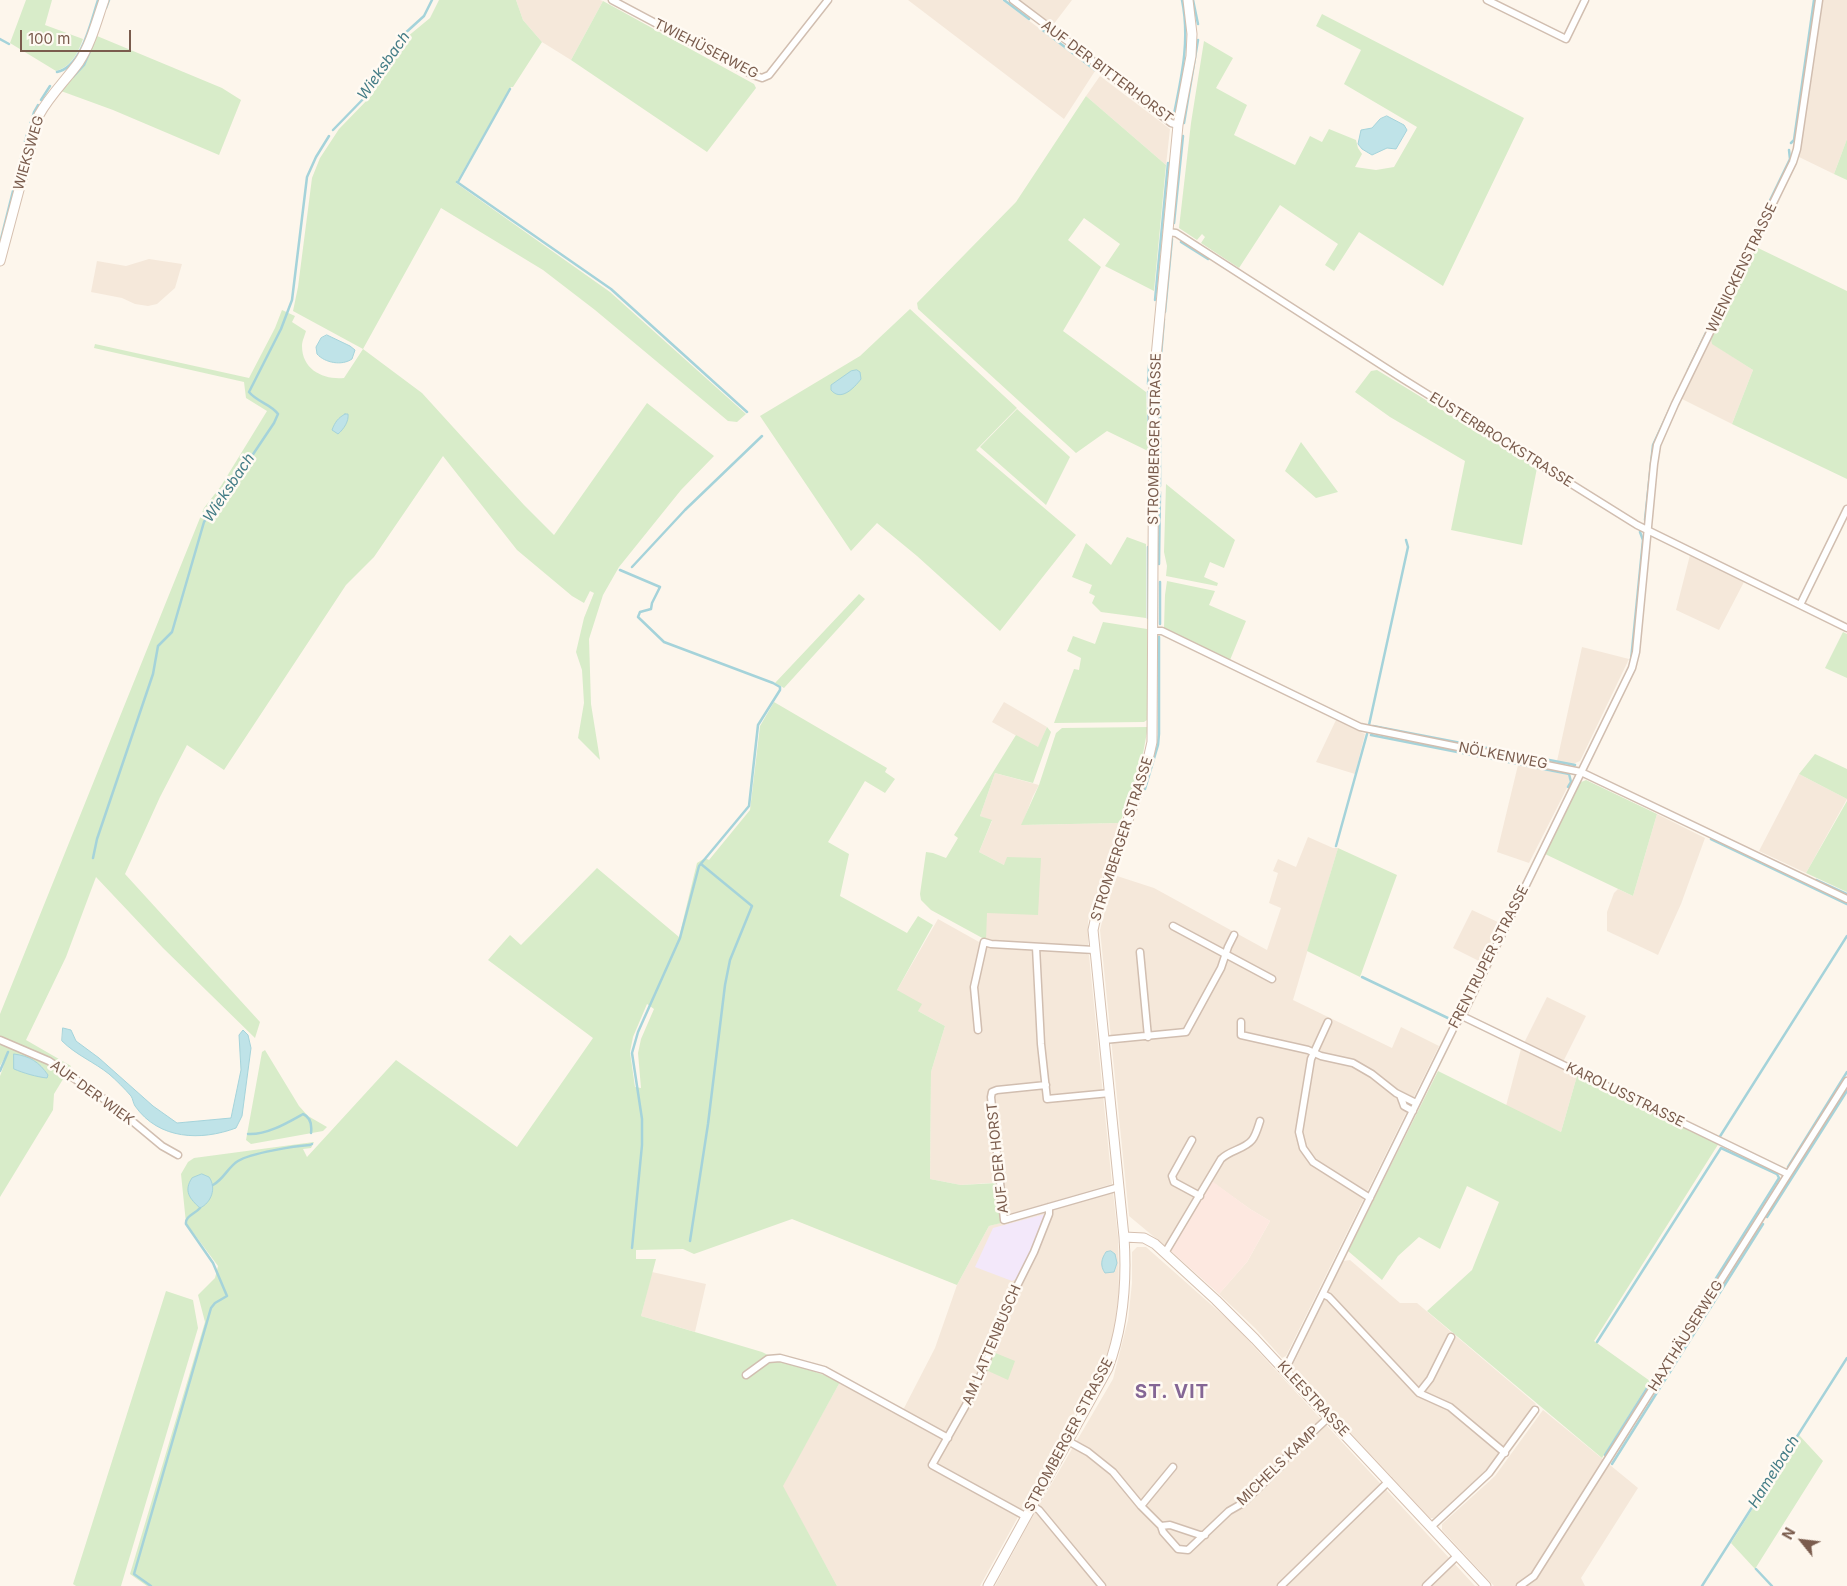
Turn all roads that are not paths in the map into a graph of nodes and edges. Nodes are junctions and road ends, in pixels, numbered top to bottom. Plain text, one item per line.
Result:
1 (104, 0) edge
2 (612, 0) edge
3 (828, 0) edge
4 (1013, 0) edge
5 (1025, 0) edge
6 (1188, 0) edge
7 (1487, 0) edge
8 (1585, 0) edge
9 (1819, 0) edge
10 (1021, 6) junction
11 (1178, 125) junction
12 (1167, 232) junction
13 (0, 261) edge
14 (1847, 509) edge
15 (1648, 530) junction
16 (1800, 605) junction
17 (1847, 628) edge
18 (1153, 631) junction
19 (1581, 772) junction
20 (1847, 899) edge
21 (1174, 926) dead end
22 (1234, 934) dead end
23 (1036, 947) junction
24 (1094, 950) junction
25 (1140, 952) dead end
26 (1226, 954) junction
27 (1272, 979) dead end
28 (1462, 1016) junction
29 (1241, 1022) dead end
30 (1328, 1022) dead end
31 (978, 1030) dead end
32 (1148, 1037) junction
33 (0, 1040) edge
34 (1104, 1040) junction
35 (1314, 1053) junction
36 (1847, 1081) edge
37 (1046, 1085) junction
38 (1110, 1093) junction
39 (1400, 1095) junction
40 (1416, 1103) junction
41 (1413, 1111) junction
42 (1260, 1121) dead end
43 (1192, 1140) dead end
44 (178, 1155) dead end
45 (1788, 1174) junction
46 (1119, 1188) junction
47 (1200, 1196) junction
48 (1370, 1198) junction
49 (1049, 1207) junction
50 (1124, 1237) junction
51 (1165, 1253) junction
52 (1323, 1294) junction
53 (1451, 1337) dead end
54 (1283, 1368) junction
55 (746, 1375) dead end
56 (1419, 1393) junction
57 (1535, 1410) dead end
58 (1329, 1416) junction
59 (948, 1438) junction
60 (1068, 1441) junction
61 (1505, 1453) junction
62 (1174, 1467) dead end
63 (1389, 1481) junction
64 (1031, 1505) junction
65 (1141, 1506) junction
66 (1025, 1516) junction
67 (1161, 1526) junction
68 (1432, 1526) junction
69 (1205, 1535) junction
70 (1458, 1555) junction
71 (988, 1586) edge
72 (1102, 1586) edge
73 (1281, 1586) edge
74 (1426, 1586) edge
75 (1486, 1586) edge
76 (1520, 1586) edge

1 - 13 main road, WIEKSWEG
2 - 3 street, TWIEHÜSERWEG
4 - 10 street, AUF DER BITTERHORST
5 - 10 street
6 - 11 main road, STROMBERGER STRASSE
7 - 8 street
9 - 15 street, WIENICKENSTRASSE
10 - 11 street, AUF DER BITTERHORST
11 - 12 main road, STROMBERGER STRASSE
12 - 15 street, EUSTERBROCKSTRASSE
12 - 18 main road, STROMBERGER STRASSE
14 - 16 street
15 - 16 street, EUSTERBROCKSTRASSE
15 - 19 street, FRENTRUPER STRASSE
16 - 17 street, EUSTERBROCKSTRASSE
18 - 19 street, NÖLKENWEG
18 - 24 main road, STROMBERGER STRASSE
19 - 20 street, NÖLKENWEG
19 - 28 street, FRENTRUPER STRASSE
21 - 26 street
22 - 26 street
23 - 24 street
23 - 31 street
23 - 37 street
24 - 34 main road, STROMBERGER STRASSE
25 - 32 street
26 - 27 street
26 - 32 street
28 - 40 street, FRENTRUPER STRASSE
28 - 45 street, KAROLUSSTRASSE
29 - 35 street
30 - 35 street
32 - 34 street
33 - 44 street, AUF DER WIEK
34 - 38 main road, STROMBERGER STRASSE
35 - 39 street
35 - 48 street
36 - 45 street, HAXTHÄUSERWEG
37 - 38 street
37 - 49 street, AUF DER HORST
38 - 46 main road, STROMBERGER STRASSE
39 - 40 street
39 - 41 street
40 - 41 street, FRENTRUPER STRASSE
41 - 48 street, FRENTRUPER STRASSE
42 - 47 street
43 - 47 street
45 - 76 street, HAXTHÄUSERWEG
46 - 49 street, AUF DER HORST
46 - 50 main road, STROMBERGER STRASSE
47 - 51 street
48 - 52 street, FRENTRUPER STRASSE
49 - 59 street, AM LATTENBUSCH
50 - 51 main road, KLEESTRASSE
50 - 60 main road, STROMBERGER STRASSE
51 - 54 main road, KLEESTRASSE
52 - 54 street, FRENTRUPER STRASSE
52 - 56 street
53 - 56 street
54 - 58 main road, KLEESTRASSE
55 - 59 street
56 - 61 street
57 - 61 street
58 - 63 main road, KLEESTRASSE
58 - 69 street, MICHELS KAMP
59 - 66 street, AM LATTENBUSCH
60 - 64 main road, STROMBERGER STRASSE
60 - 65 street, MICHELS KAMP
61 - 68 street
62 - 65 street
63 - 68 main road, KLEESTRASSE
63 - 73 street
64 - 66 main road, STROMBERGER STRASSE
64 - 72 street
65 - 67 street, MICHELS KAMP
66 - 71 main road, STROMBERGER STRASSE
67 - 69 street
67 - 69 street, MICHELS KAMP
68 - 70 main road, KLEESTRASSE
70 - 74 street
70 - 75 main road, KLEESTRASSE

